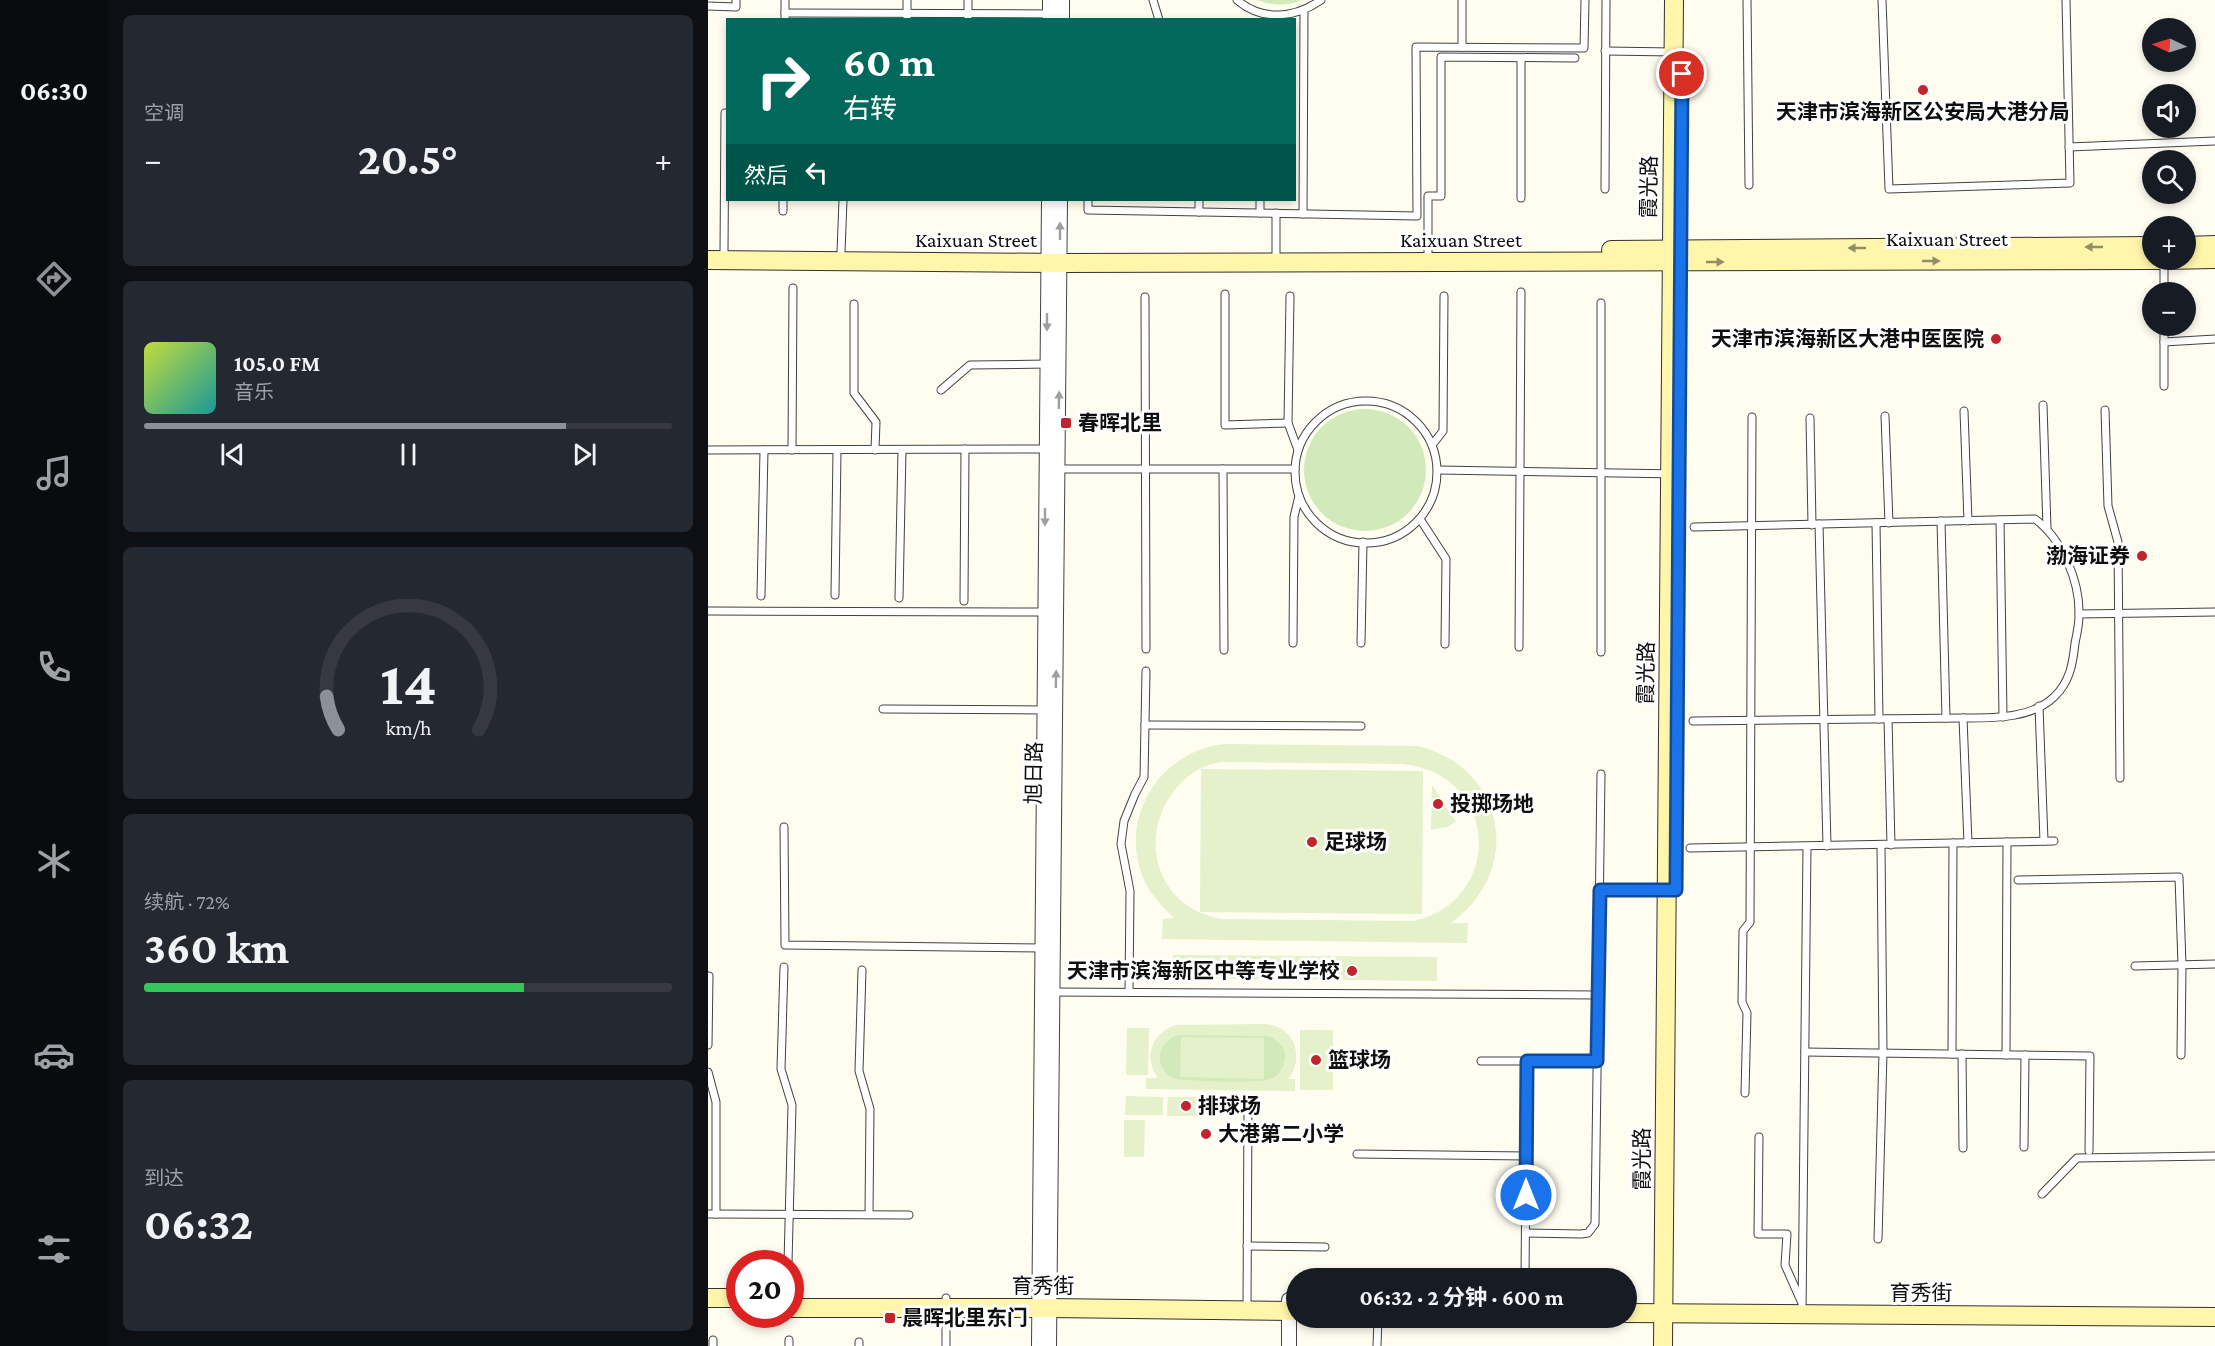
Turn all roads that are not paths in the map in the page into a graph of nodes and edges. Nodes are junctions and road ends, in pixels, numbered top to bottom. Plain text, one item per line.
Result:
1 (736, 0) edge
2 (785, 0) edge
3 (907, 0) edge
4 (968, 0) edge
5 (1153, 0) edge
6 (1238, 0) edge
7 (1321, 0) edge
8 (1462, 0) edge
9 (1585, 0) edge
10 (1606, 0) edge
11 (1674, 0) edge
12 (1683, 0) edge
13 (1747, 0) edge
14 (1882, 0) edge
15 (2066, 0) edge
16 (708, 6) edge
17 (1056, 11) edge
18 (1304, 11) junction
19 (785, 16) edge
20 (845, 16) edge
21 (907, 16) edge
22 (968, 16) edge
23 (1260, 16) edge
24 (1159, 18) edge
25 (1462, 47) junction
26 (1605, 51) junction
27 (1678, 52) junction
28 (1521, 58) junction
29 (1575, 58) dead end
30 (1296, 60) edge
31 (1304, 60) junction
32 (725, 113) dead end
33 (2215, 141) edge
34 (2068, 147) junction
35 (1749, 185) dead end
36 (1605, 189) dead end
37 (1521, 198) dead end
38 (783, 201) edge
39 (843, 201) edge
40 (1048, 201) edge
41 (1060, 201) edge
42 (1088, 201) edge
43 (1199, 201) edge
44 (1260, 201) edge
45 (783, 211) dead end
46 (1199, 212) junction
47 (1260, 213) junction
48 (1276, 213) junction
49 (1303, 214) junction
50 (2215, 245) edge
51 (2196, 246) edge
52 (842, 252) junction
53 (2142, 253) edge
54 (713, 254) edge
55 (1276, 255) junction
56 (1676, 255) junction
57 (1428, 256) junction
58 (2196, 256) edge
59 (1054, 258) junction
60 (2215, 258) edge
61 (793, 288) dead end
62 (1521, 292) dead end
63 (1225, 294) dead end
64 (1290, 296) dead end
65 (1444, 296) dead end
66 (1146, 297) dead end
67 (1601, 303) dead end
68 (854, 304) dead end
69 (2164, 336) edge
70 (2215, 339) edge
71 (2164, 342) junction
72 (1053, 364) junction
73 (2164, 386) dead end
74 (941, 390) dead end
75 (2043, 405) dead end
76 (2105, 410) dead end
77 (1964, 411) dead end
78 (1885, 416) dead end
79 (1752, 417) dead end
80 (1810, 418) dead end
81 (1288, 423) junction
82 (1432, 446) junction
83 (965, 449) junction
84 (1052, 449) junction
85 (708, 450) edge
86 (764, 450) junction
87 (792, 450) junction
88 (837, 450) junction
89 (875, 450) junction
90 (902, 450) junction
91 (1298, 450) junction
92 (1052, 469) junction
93 (1146, 469) junction
94 (1223, 469) junction
95 (1295, 469) junction
96 (1438, 470) junction
97 (1520, 471) junction
98 (1602, 473) junction
99 (1675, 474) junction
100 (1299, 496) junction
101 (1420, 519) junction
102 (2000, 520) junction
103 (1941, 521) junction
104 (1968, 521) junction
105 (1889, 522) junction
106 (1876, 523) junction
107 (1815, 524) junction
108 (1752, 525) junction
109 (1694, 527) dead end
110 (2047, 528) junction
111 (1363, 542) junction
112 (835, 595) dead end
113 (761, 596) dead end
114 (899, 598) dead end
115 (964, 601) dead end
116 (708, 610) edge
117 (1051, 612) junction
118 (2215, 612) edge
119 (2118, 613) junction
120 (2079, 614) junction
121 (1293, 643) dead end
122 (1361, 643) dead end
123 (1445, 644) dead end
124 (1519, 647) dead end
125 (1146, 649) dead end
126 (1224, 650) dead end
127 (1601, 652) dead end
128 (1146, 671) dead end
129 (2039, 706) junction
130 (884, 709) dead end
131 (1050, 710) junction
132 (2003, 717) junction
133 (1888, 718) junction
134 (1946, 718) junction
135 (1963, 718) junction
136 (1824, 719) junction
137 (1879, 719) junction
138 (1752, 720) junction
139 (1693, 721) dead end
140 (1145, 725) junction
141 (1361, 726) dead end
142 (1601, 774) dead end
143 (2120, 778) dead end
144 (784, 827) dead end
145 (2044, 841) junction
146 (2054, 841) dead end
147 (2007, 842) junction
148 (1953, 843) junction
149 (1968, 843) junction
150 (1881, 845) junction
151 (1891, 845) junction
152 (1827, 846) junction
153 (1807, 847) junction
154 (1751, 848) junction
155 (1690, 849) dead end
156 (2018, 880) dead end
157 (1600, 890) junction
158 (1671, 890) junction
159 (1048, 948) junction
160 (2215, 964) edge
161 (2182, 965) junction
162 (2135, 966) dead end
163 (784, 967) dead end
164 (862, 970) dead end
165 (709, 976) edge
166 (1048, 992) junction
167 (1129, 992) junction
168 (1598, 994) junction
169 (708, 1045) edge
170 (1805, 1052) junction
171 (1883, 1053) junction
172 (1952, 1054) junction
173 (1962, 1054) junction
174 (2006, 1055) junction
175 (2025, 1055) junction
176 (2181, 1055) dead end
177 (1481, 1061) dead end
178 (1527, 1061) junction
179 (1597, 1061) junction
180 (708, 1072) edge
181 (1745, 1093) dead end
182 (1248, 1105) dead end
183 (1759, 1137) dead end
184 (1963, 1148) dead end
185 (2024, 1148) dead end
186 (2089, 1151) dead end
187 (1356, 1154) dead end
188 (1526, 1156) junction
189 (2215, 1156) edge
190 (2042, 1194) dead end
191 (712, 1214) edge
192 (789, 1214) junction
193 (869, 1214) junction
194 (909, 1215) dead end
195 (1526, 1233) junction
196 (1878, 1239) dead end
197 (1247, 1246) junction
198 (1325, 1247) dead end
199 (788, 1250) edge
200 (1525, 1268) edge
201 (708, 1298) edge
202 (726, 1298) edge
203 (804, 1299) edge
204 (946, 1303) junction
205 (1045, 1303) junction
206 (1246, 1305) junction
207 (1286, 1305) edge
208 (1637, 1305) edge
209 (2215, 1305) edge
210 (708, 1308) edge
211 (726, 1308) edge
212 (804, 1308) edge
213 (1668, 1309) junction
214 (1802, 1309) junction
215 (1637, 1313) edge
216 (2215, 1317) edge
217 (1291, 1328) edge
218 (1378, 1328) edge
219 (946, 1346) edge
220 (1039, 1346) edge
221 (1049, 1346) edge
222 (1289, 1346) edge
223 (1377, 1346) edge
224 (1663, 1346) edge
225 (1672, 1346) edge

1 - 16 lane
2 - 19 lane
3 - 21 lane
4 - 22 lane
5 - 24 lane
6 - 23 lane
7 - 18 lane
8 - 25 lane
9 - 25 lane
10 - 26 lane
11 - 27 street, 霞光路
12 - 27 street, 霞光路
13 - 35 lane
14 - 34 lane
15 - 34 lane
17 - 22 lane
18 - 23 lane
18 - 31 lane
19 - 20 lane
20 - 21 lane
21 - 22 lane
25 - 49 lane
26 - 27 lane
26 - 36 lane
27 - 56 street, 霞光路
28 - 29 lane
28 - 37 lane
28 - 57 lane
30 - 31 lane
31 - 49 lane
32 - 54 lane
33 - 34 lane
38 - 45 lane
39 - 52 lane
40 - 59 street, 旭日路
59 -> 41 street, 旭日路
42 - 46 lane
43 - 46 lane
44 - 47 lane
46 - 47 lane
47 - 48 lane
48 - 49 lane
48 - 55 lane
50 - 51 street
52 - 54 street, Kaixuan Street
52 - 59 street, Kaixuan Street
53 - 56 street, Kaixuan Street
54 - 59 street, Kaixuan Street
55 - 57 street, Kaixuan Street
55 - 59 street, Kaixuan Street
56 - 57 street, Kaixuan Street
56 - 59 street, Kaixuan Street
56 - 99 street, 霞光路
58 - 60 street, Kaixuan Street
59 - 72 street, 旭日路
61 - 87 lane
62 - 97 lane
63 - 81 lane
64 - 81 lane
65 - 82 lane
66 - 93 lane
67 - 98 lane
68 - 89 lane
69 - 71 lane
70 - 71 lane
71 - 73 lane
72 - 74 lane
72 - 84 street, 旭日路
75 - 110 lane
76 - 119 lane
77 - 104 lane
78 - 105 lane
79 - 108 lane
80 - 107 lane
81 - 91 lane
82 - 91 lane
82 - 96 lane
83 - 84 lane
83 - 90 lane
83 - 115 lane
84 - 92 street, 旭日路
85 - 86 lane
86 - 87 lane
86 - 113 lane
87 - 88 lane
88 - 89 lane
88 - 112 lane
89 - 90 lane
90 - 114 lane
91 - 95 lane
92 - 93 lane
92 - 117 street, 旭日路
93 - 94 lane
93 - 125 lane
94 - 95 lane
94 - 126 lane
95 - 100 lane
96 - 97 lane
96 - 101 lane
97 - 98 lane
97 - 124 lane
98 - 99 lane
98 - 127 lane
99 - 158 street, 霞光路
100 - 111 lane
100 - 121 lane
101 - 111 lane
101 - 123 lane
102 - 104 lane
102 - 110 lane
102 - 132 lane
103 - 104 lane
103 - 105 lane
103 - 134 lane
105 - 106 lane
106 - 107 lane
106 - 137 lane
107 - 108 lane
107 - 136 lane
108 - 109 lane
108 - 138 lane
110 - 120 lane
111 - 122 lane
116 - 117 lane
117 - 131 street, 旭日路
118 - 119 lane
119 - 120 lane
119 - 143 lane
120 - 129 lane
128 - 140 lane
129 - 132 lane
129 - 145 lane
130 - 131 lane
131 - 159 street, 旭日路
132 - 135 lane
133 - 134 lane
133 - 137 lane
133 - 151 lane
134 - 135 lane
135 - 149 lane
136 - 137 lane
136 - 138 lane
136 - 152 lane
138 - 139 lane
138 - 154 lane
140 - 141 lane
140 - 167 lane
142 - 157 lane
144 - 159 lane
145 - 146 lane
145 - 147 lane
147 - 149 lane
147 - 174 lane
148 - 149 lane
148 - 151 lane
148 - 172 lane
150 - 151 lane
150 - 152 lane
150 - 171 lane
152 - 153 lane
153 - 154 lane
153 - 170 lane
154 - 155 lane
154 - 181 lane
156 - 161 lane
157 - 158 lane
157 - 168 lane
158 - 213 street, 霞光路
159 - 166 street, 旭日路
160 - 161 lane
161 - 162 lane
161 - 176 lane
163 - 192 lane
164 - 193 lane
165 - 169 lane
166 - 167 lane
166 - 205 street, 旭日路
167 - 168 lane
168 - 179 lane
170 - 171 lane
170 - 214 lane
171 - 172 lane
171 - 196 lane
172 - 173 lane
173 - 174 lane
173 - 184 lane
174 - 175 lane
175 - 185 lane
175 - 186 lane
177 - 178 lane
178 - 179 lane
178 - 188 lane
179 - 195 lane
180 - 191 lane
182 - 197 lane
183 - 214 lane
187 - 188 lane
188 - 195 lane
189 - 190 lane
191 - 192 lane
192 - 193 lane
192 - 199 lane
193 - 194 lane
195 - 200 lane
197 - 198 lane
197 - 206 lane
201 - 202 street
203 - 204 street, 育秀街
204 - 205 street, 育秀街
204 - 212 street, 育秀街
204 - 219 lane
205 - 206 street, 育秀街
205 - 220 street, 旭日路
205 - 221 street, 旭日路
206 - 207 street, 育秀街
208 - 213 street, 育秀街
209 - 214 street, 育秀街
210 - 211 street
213 - 214 street, 育秀街
213 - 215 street, 育秀街
213 - 224 street, 霞光路
213 - 225 street, 霞光路
214 - 216 street, 育秀街
217 - 222 street
218 - 223 lane

